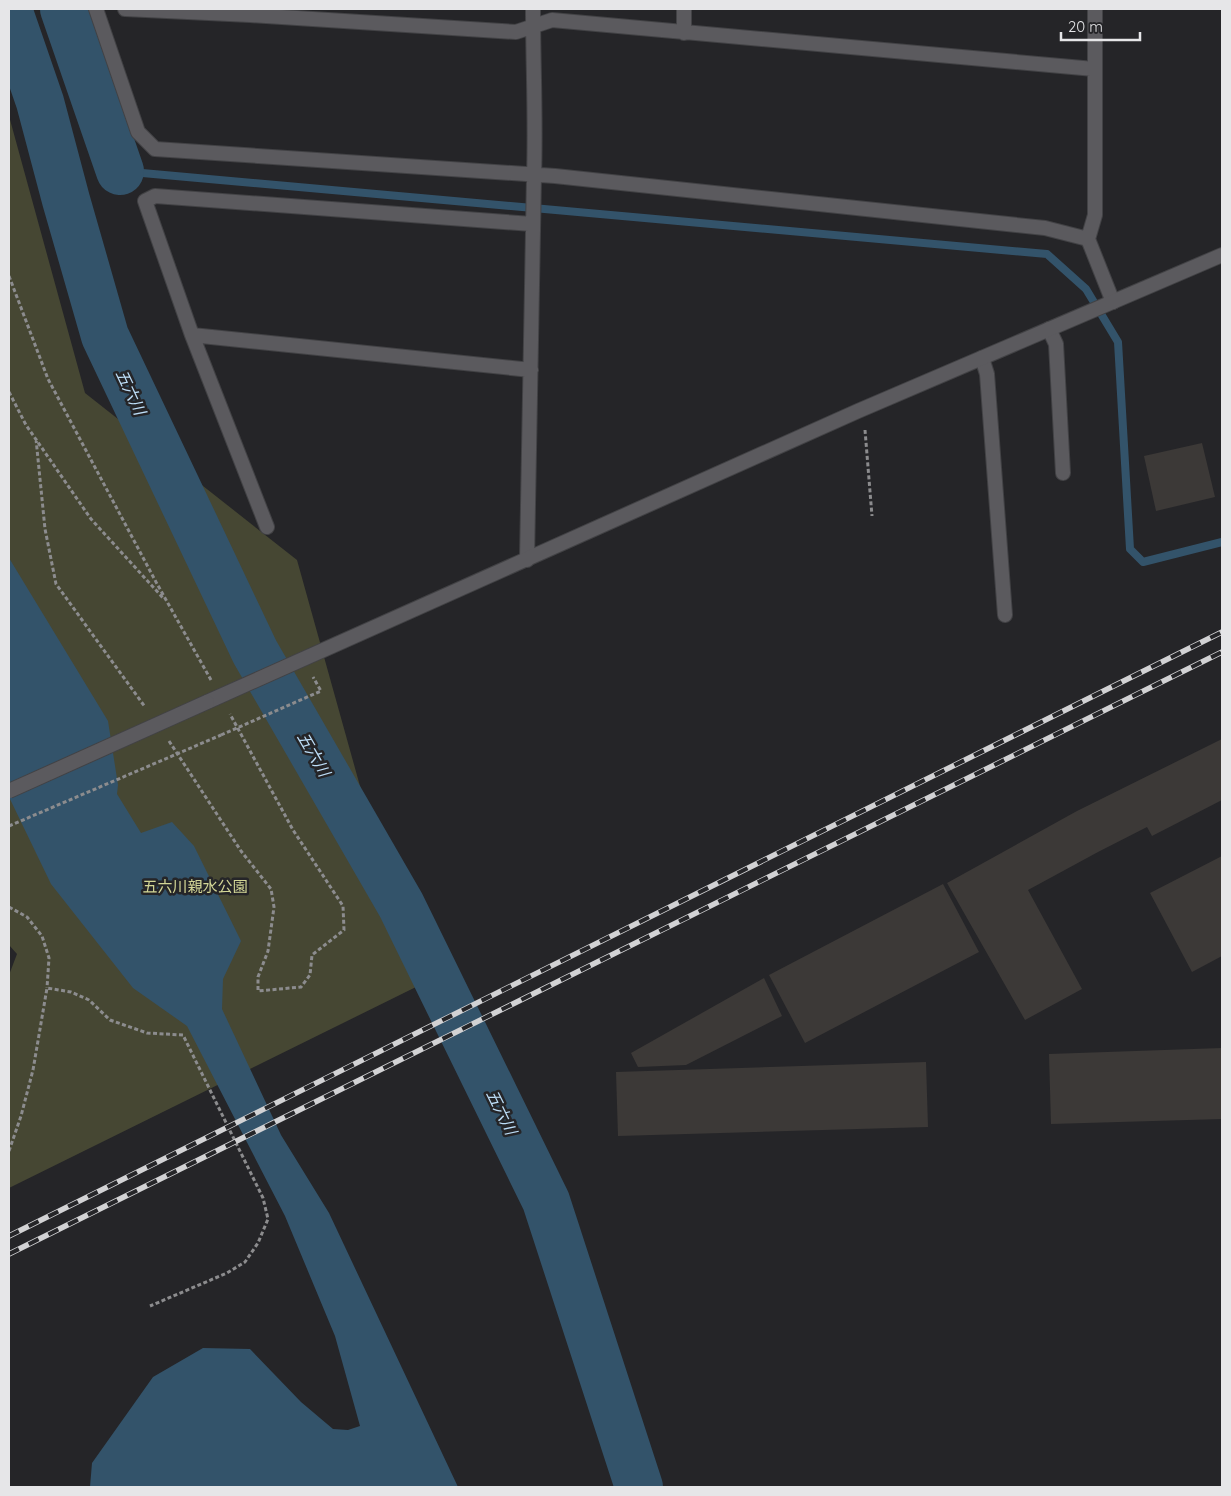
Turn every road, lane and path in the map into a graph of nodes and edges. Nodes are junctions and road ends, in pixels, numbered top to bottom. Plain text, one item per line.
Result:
1 (96, 9) edge
2 (124, 9) edge
3 (533, 9) edge
4 (684, 9) edge
5 (1095, 9) edge
6 (250, 12) edge
7 (533, 27) junction
8 (684, 33) junction
9 (1094, 69) junction
10 (534, 175) junction
11 (532, 224) junction
12 (1088, 239) junction
13 (1222, 255) edge
14 (9, 276) edge
15 (1113, 302) junction
16 (1049, 329) junction
17 (192, 335) junction
18 (982, 358) junction
19 (532, 370) junction
20 (9, 392) edge
21 (858, 411) junction
22 (1064, 473) dead end
23 (872, 516) dead end
24 (267, 527) dead end
25 (527, 560) junction
26 (168, 603) junction
27 (1005, 615) dead end
28 (220, 697) junction
29 (302, 700) dead end
30 (238, 729) junction
31 (9, 791) edge
32 (9, 826) edge
33 (9, 907) edge
34 (47, 988) junction
35 (268, 991) dead end
36 (9, 1151) edge
37 (150, 1306) dead end

1 - 10 street
2 - 6 street
3 - 7 street
4 - 8 street
5 - 9 street
6 - 7 street
7 - 8 street
7 - 10 street
8 - 9 street
9 - 12 street
10 - 11 street
10 - 12 street
11 - 17 street
11 - 19 street
12 - 15 street
13 - 15 street
14 - 26 path
15 - 16 street
16 - 18 street
16 - 22 street
17 - 19 street
17 - 24 street
18 - 21 street
18 - 27 street
19 - 25 street
20 - 26 path
21 - 23 path
21 - 25 street
25 - 28 street
26 - 28 path
28 - 30 path
28 - 31 street, bridge
29 - 30 path
30 - 32 path, bridge
30 - 35 path
33 - 34 path
34 - 36 path
34 - 37 path

